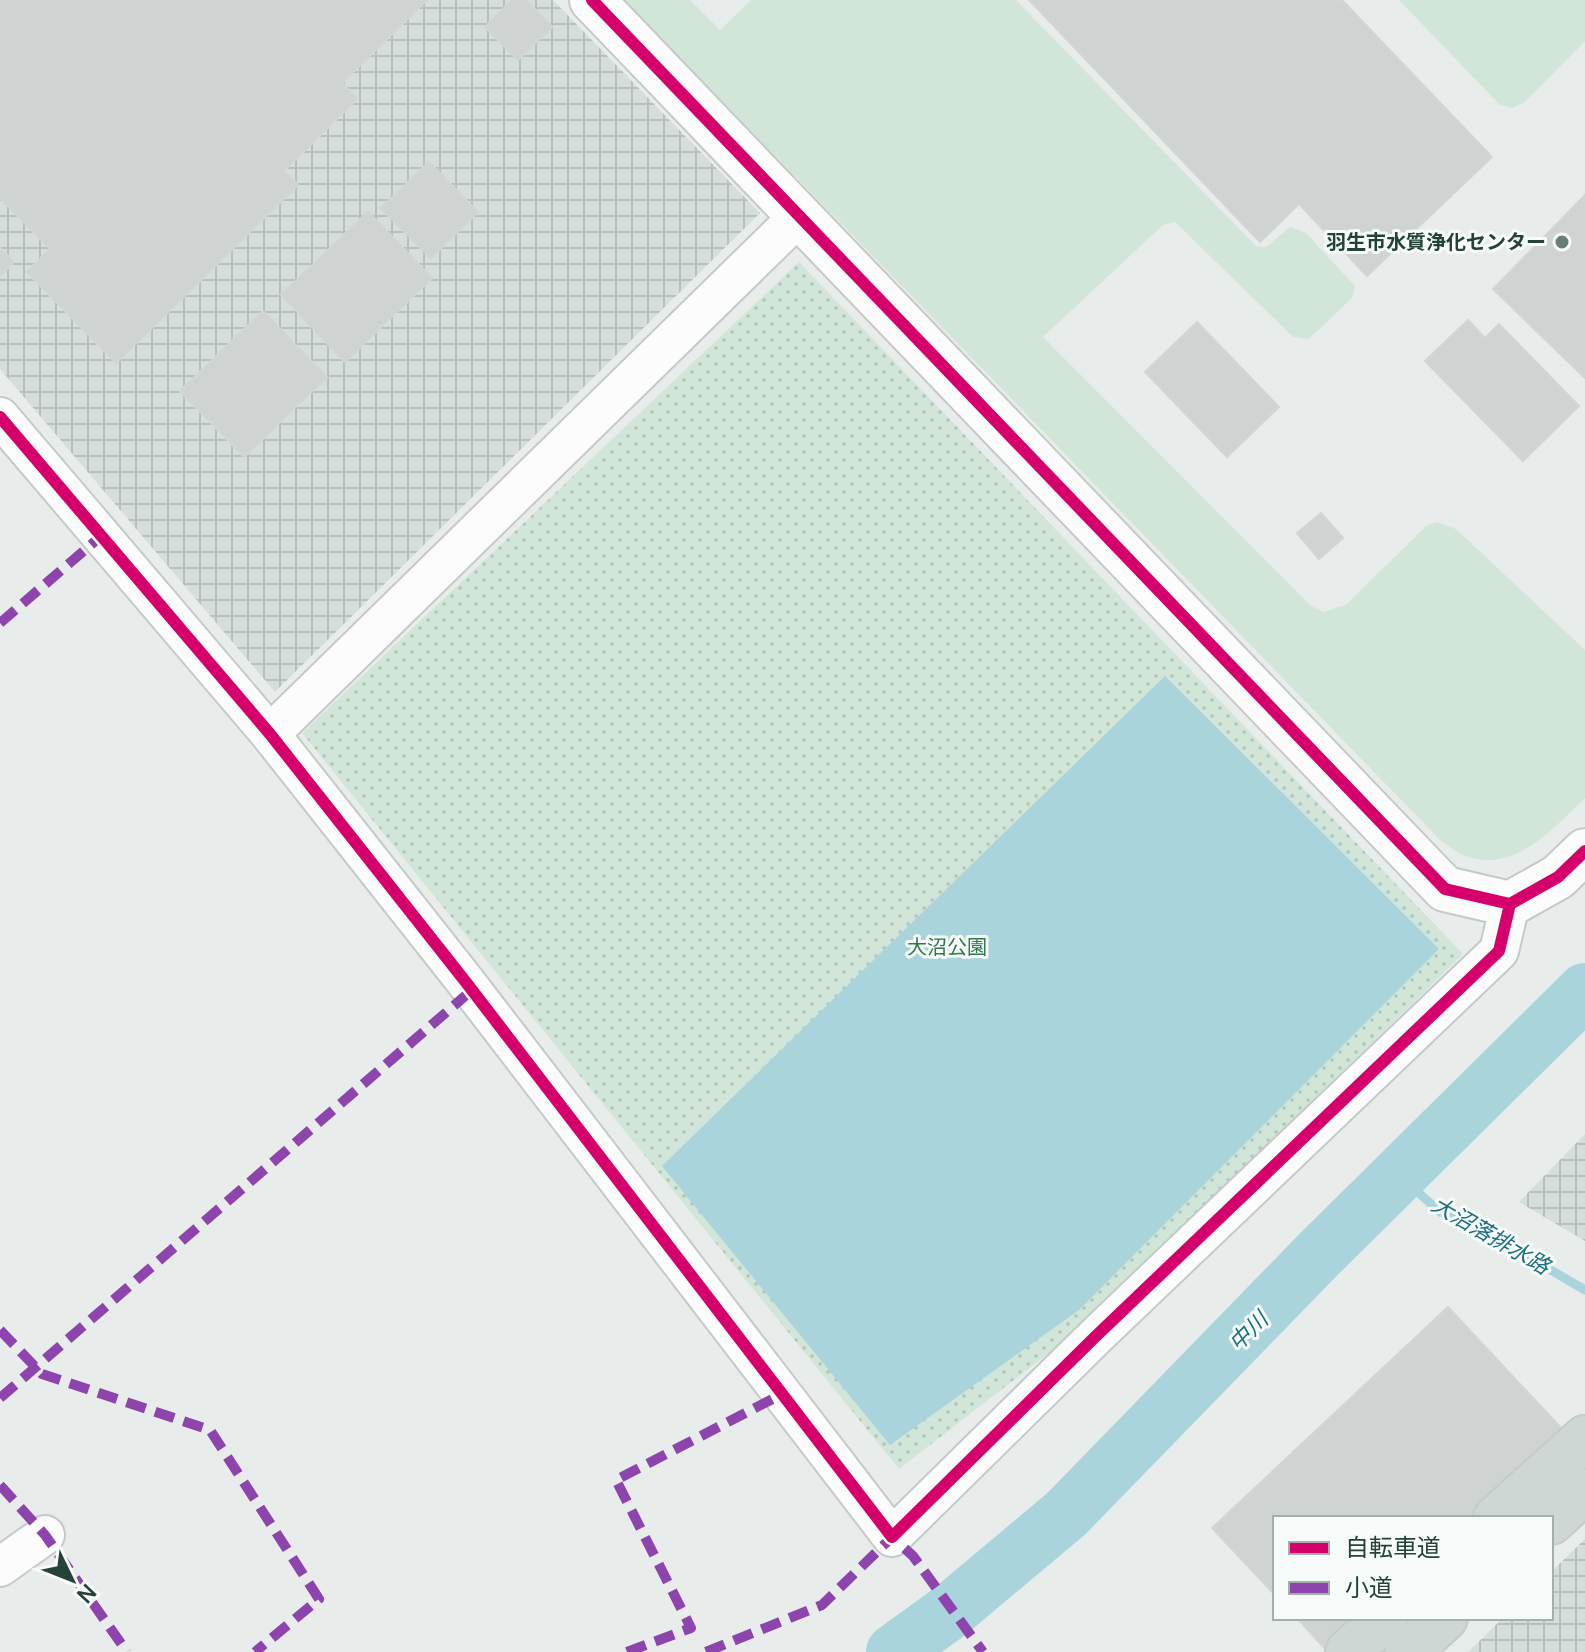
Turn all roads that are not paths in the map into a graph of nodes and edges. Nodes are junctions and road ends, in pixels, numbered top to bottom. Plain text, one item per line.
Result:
1 (592, 0) edge
2 (800, 215) junction
3 (0, 417) edge
4 (270, 734) junction
5 (1585, 851) edge
6 (1510, 904) junction
7 (1585, 1438) edge
8 (1585, 1491) edge
9 (1498, 1516) edge
10 (1553, 1520) edge
11 (45, 1535) dead end
12 (0, 1567) edge
13 (1383, 1620) edge
14 (1443, 1620) edge
15 (1348, 1652) edge
16 (1408, 1652) edge

1 - 2 street
2 - 4 street
2 - 6 street
3 - 4 street
4 - 6 street
5 - 6 street
7 - 9 main road
8 - 10 main road
11 - 12 street
13 - 15 main road
14 - 16 main road

